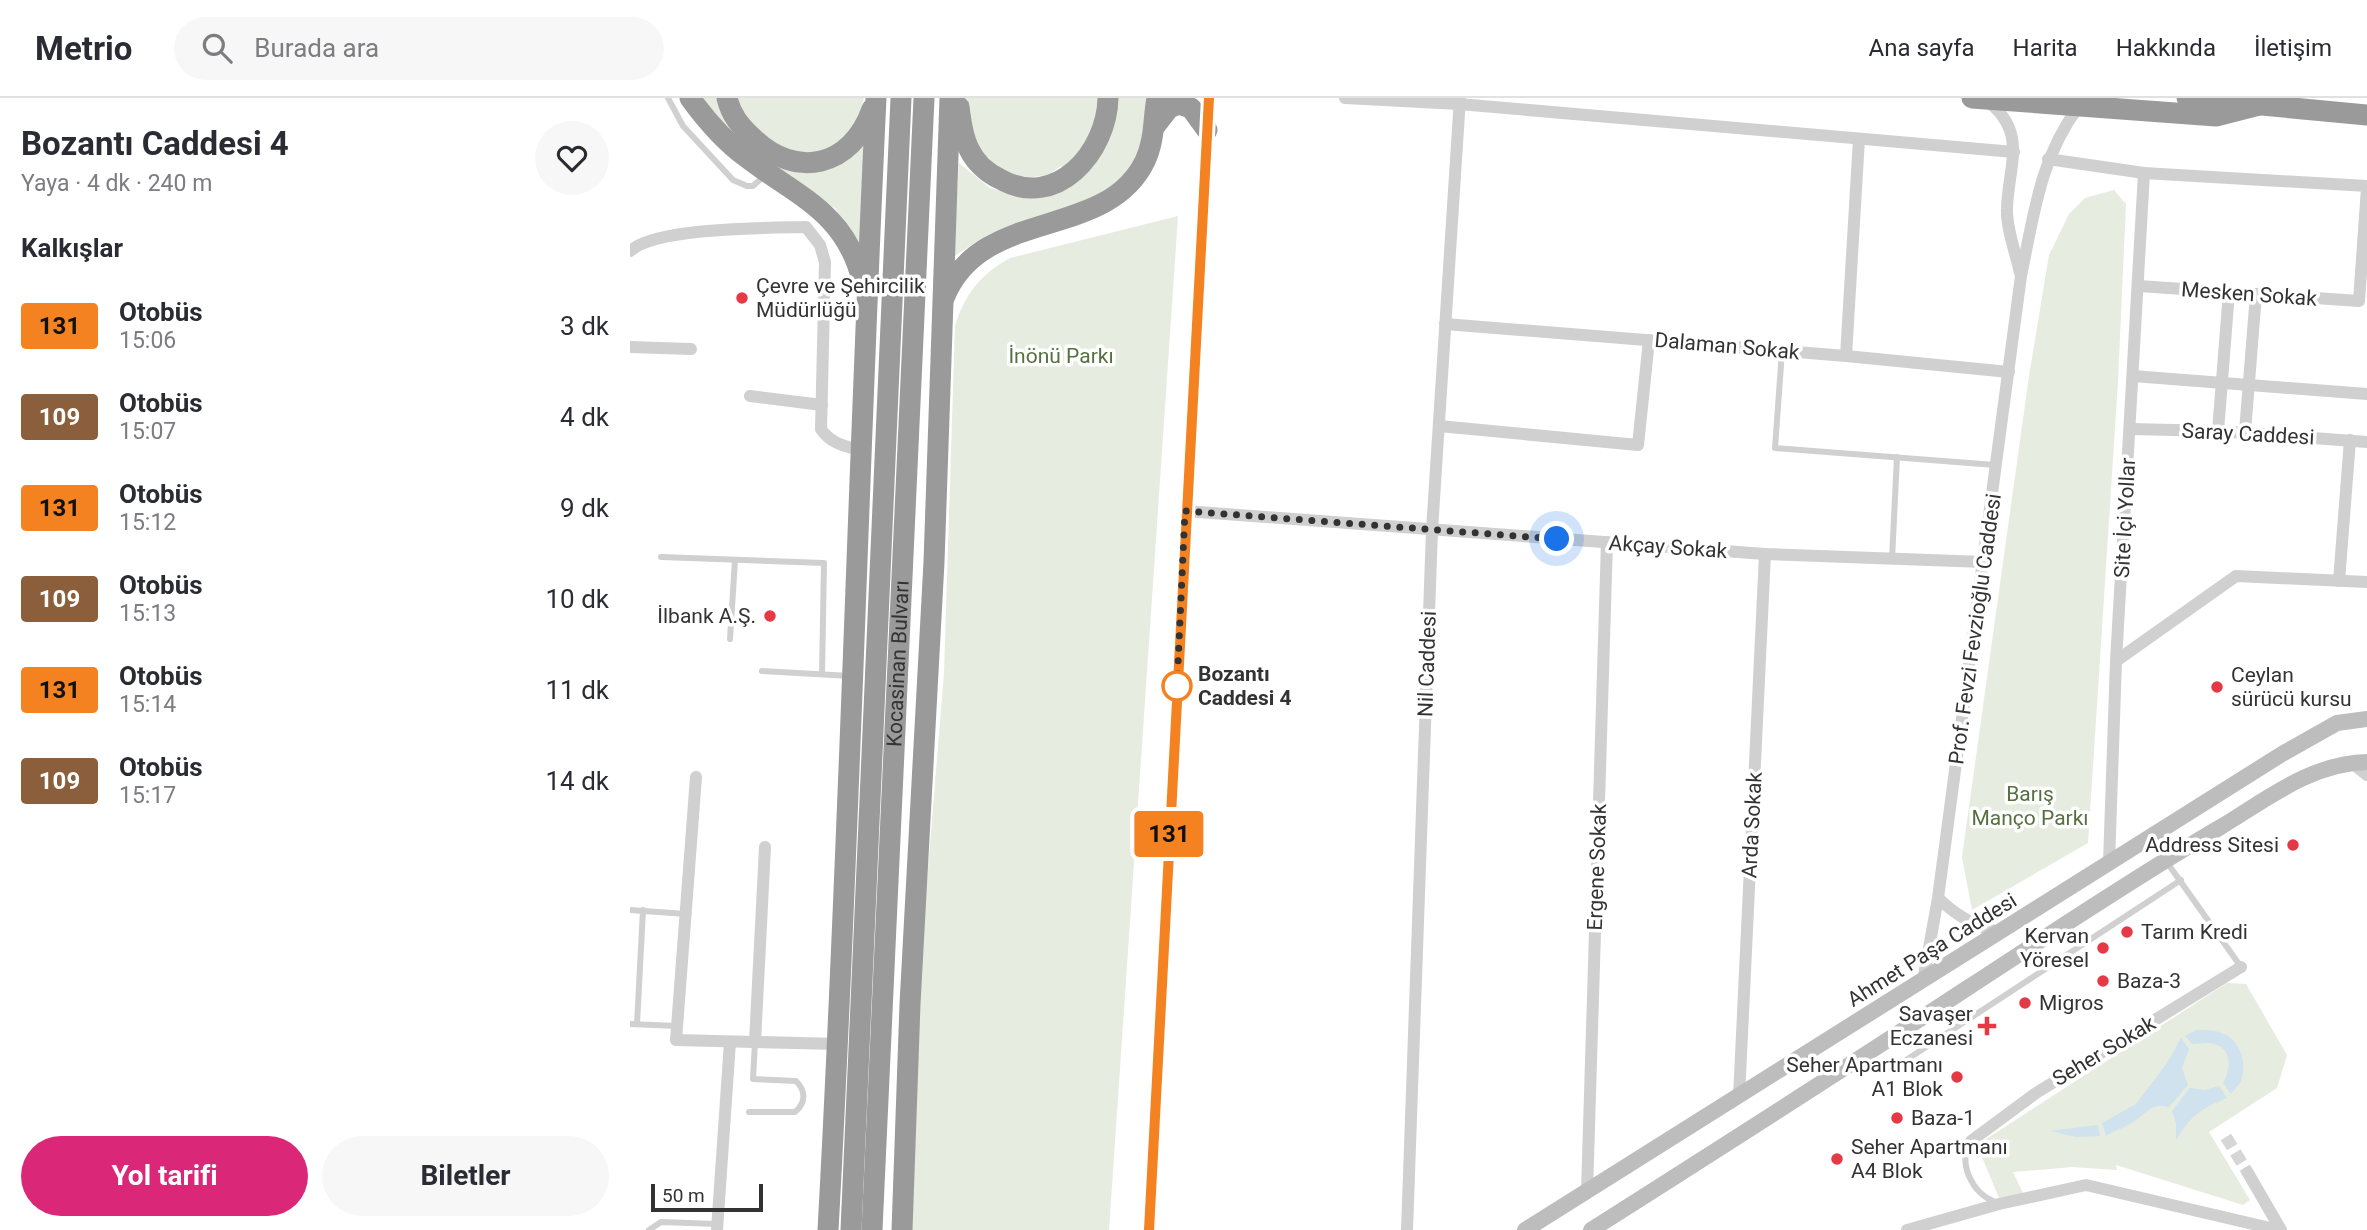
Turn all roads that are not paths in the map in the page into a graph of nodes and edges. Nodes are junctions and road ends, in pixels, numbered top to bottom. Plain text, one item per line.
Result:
1 (668, 98) edge
2 (690, 98) edge
3 (727, 98) edge
4 (875, 98) edge
5 (901, 98) edge
6 (924, 98) edge
7 (950, 98) edge
8 (958, 98) edge
9 (1108, 98) edge
10 (1157, 98) edge
11 (1209, 98) edge
12 (1345, 98) edge
13 (1972, 98) edge
14 (2187, 98) edge
15 (1984, 99) edge
16 (1459, 101) edge
17 (2259, 105) junction
18 (2079, 106) junction
19 (2367, 115) edge
20 (1155, 126) junction
21 (1207, 130) junction
22 (1859, 139) junction
23 (2014, 152) junction
24 (2048, 159) junction
25 (767, 173) junction
26 (2144, 173) junction
27 (2367, 187) edge
28 (630, 251) edge
29 (2021, 276) junction
30 (2139, 286) junction
31 (2229, 292) junction
32 (2256, 294) junction
33 (942, 303) junction
34 (866, 305) junction
35 (1445, 324) junction
36 (1649, 340) junction
37 (630, 347) edge
38 (691, 349) dead end
39 (1782, 351) junction
40 (1846, 356) junction
41 (2010, 372) junction
42 (2133, 376) junction
43 (2222, 382) junction
44 (2249, 383) junction
45 (2367, 394) edge
46 (750, 396) dead end
47 (822, 405) junction
48 (1439, 426) junction
49 (2130, 429) junction
50 (2218, 431) junction
51 (2245, 432) junction
52 (2350, 440) junction
53 (2367, 442) edge
54 (860, 450) junction
55 (1897, 457) junction
56 (1997, 465) junction
57 (1185, 511) junction
58 (1432, 530) junction
59 (1607, 542) junction
60 (1765, 554) junction
61 (662, 557) dead end
62 (1892, 559) junction
63 (735, 560) junction
64 (1984, 562) junction
65 (2339, 581) junction
66 (2367, 582) edge
67 (730, 639) dead end
68 (2116, 661) junction
69 (762, 671) dead end
70 (822, 674) junction
71 (852, 676) junction
72 (874, 679) junction
73 (897, 679) junction
74 (2367, 719) edge
75 (2359, 762) edge
76 (2367, 775) edge
77 (696, 777) dead end
78 (765, 847) dead end
79 (2165, 860) junction
80 (2109, 863) junction
81 (2181, 880) junction
82 (1938, 898) junction
83 (843, 908) junction
84 (630, 909) edge
85 (643, 910) junction
86 (915, 911) junction
87 (686, 914) junction
88 (1999, 933) junction
89 (2241, 967) joint
90 (1923, 981) junction
91 (634, 1024) edge
92 (677, 1026) junction
93 (730, 1042) junction
94 (755, 1042) junction
95 (838, 1044) junction
96 (1852, 1063) junction
97 (1739, 1097) junction
98 (749, 1112) dead end
99 (1971, 1141) joint
100 (2248, 1173) tunnel mouth
101 (1587, 1192) junction
102 (1999, 1204) junction
103 (717, 1227) edge
104 (649, 1230) edge
105 (828, 1230) edge
106 (851, 1230) edge
107 (872, 1230) edge
108 (902, 1230) edge
109 (1149, 1230) edge
110 (1407, 1230) edge
111 (1525, 1230) edge
112 (1591, 1230) edge
113 (1907, 1230) edge
114 (2280, 1230) edge

1 - 25 lane
2 - 25 highway
3 - 4 highway
4 - 34 highway
5 - 72 highway, Kocasinan Bulvarı
6 - 73 highway, Kocasinan Bulvarı
7 - 33 highway
8 - 9 highway
10 - 20 highway
11 - 21 street
12 - 16 street
13 - 15 highway
14 - 17 highway
15 - 18 highway
15 - 23 street
16 - 22 street
16 - 35 street, Nil Caddesi
17 - 18 highway
17 - 19 highway
18 - 24 street
20 - 21 highway
20 - 33 highway
21 - 57 street
22 - 23 street
22 - 40 street
23 - 29 street
24 - 26 street
24 - 29 street
25 - 34 highway
26 - 27 street
26 - 30 street, Site İçi Yollar
27 - 32 street, Mesken Sokak
28 - 47 street
29 - 41 street, Prof. Fevzi Fevzioğlu Caddesi
30 - 31 street, Mesken Sokak
30 - 42 street, Site İçi Yollar
31 - 32 street, Mesken Sokak
31 - 43 street
32 - 44 street
33 - 86 highway
34 - 54 highway
35 - 36 street, Dalaman Sokak
35 - 48 street, Nil Caddesi
36 - 39 street, Dalaman Sokak
36 - 48 street
37 - 38 street
39 - 40 street, Dalaman Sokak
39 - 55 lane
40 - 41 street, Dalaman Sokak
41 - 56 street, Prof. Fevzi Fevzioğlu Caddesi
42 - 43 street
42 - 49 street, Site İçi Yollar
43 - 44 street
43 - 50 street
44 - 45 street
44 - 51 street
46 - 47 street
47 - 54 street
48 - 58 street, Nil Caddesi
49 - 50 street, Saray Caddesi
49 - 68 street, Site İçi Yollar
50 - 51 street, Saray Caddesi
51 - 52 street, Saray Caddesi
52 - 53 street, Saray Caddesi
52 - 65 street
54 - 71 highway
55 - 56 lane
55 - 62 lane
56 - 64 street, Prof. Fevzi Fevzioğlu Caddesi
57 - 58 street, Akçay Sokak
57 - 109 street
58 - 59 street, Akçay Sokak
58 - 110 street, Nil Caddesi
59 - 60 street, Akçay Sokak
59 - 101 street, Ergene Sokak
60 - 62 street, Akçay Sokak
60 - 97 street, Arda Sokak
61 - 63 lane
62 - 64 street, Akçay Sokak
63 - 67 lane
63 - 70 lane
64 - 82 street, Prof. Fevzi Fevzioğlu Caddesi
65 - 66 street
65 - 68 street
68 - 80 street, Site İçi Yollar
69 - 70 lane
70 - 71 lane
71 - 83 highway
72 - 83 highway
72 - 106 highway, Kocasinan Bulvarı
73 - 86 highway
73 - 107 highway, Kocasinan Bulvarı
74 - 80 street, Ahmet Paşa Caddesi
75 - 76 street
75 - 79 street
77 - 87 street
78 - 94 street
79 - 81 lane
79 - 96 street
80 - 88 street, Ahmet Paşa Caddesi
81 - 89 lane
81 - 96 lane
82 - 88 street
82 - 90 street, Prof. Fevzi Fevzioğlu Caddesi
83 - 95 highway
84 - 85 lane
85 - 87 lane
85 - 91 lane
86 - 108 highway
87 - 92 street
88 - 90 street, Ahmet Paşa Caddesi
89 - 99 street, Seher Sokak
90 - 97 street, Ahmet Paşa Caddesi
91 - 92 lane
92 - 93 street
93 - 94 street
93 - 103 street
94 - 95 street
94 - 98 lane
95 - 105 highway
96 - 112 street
97 - 101 street, Ahmet Paşa Caddesi
99 - 102 lane
100 - 114 street
101 - 111 street, Ahmet Paşa Caddesi
102 - 113 street
102 - 114 street
103 - 104 lane

